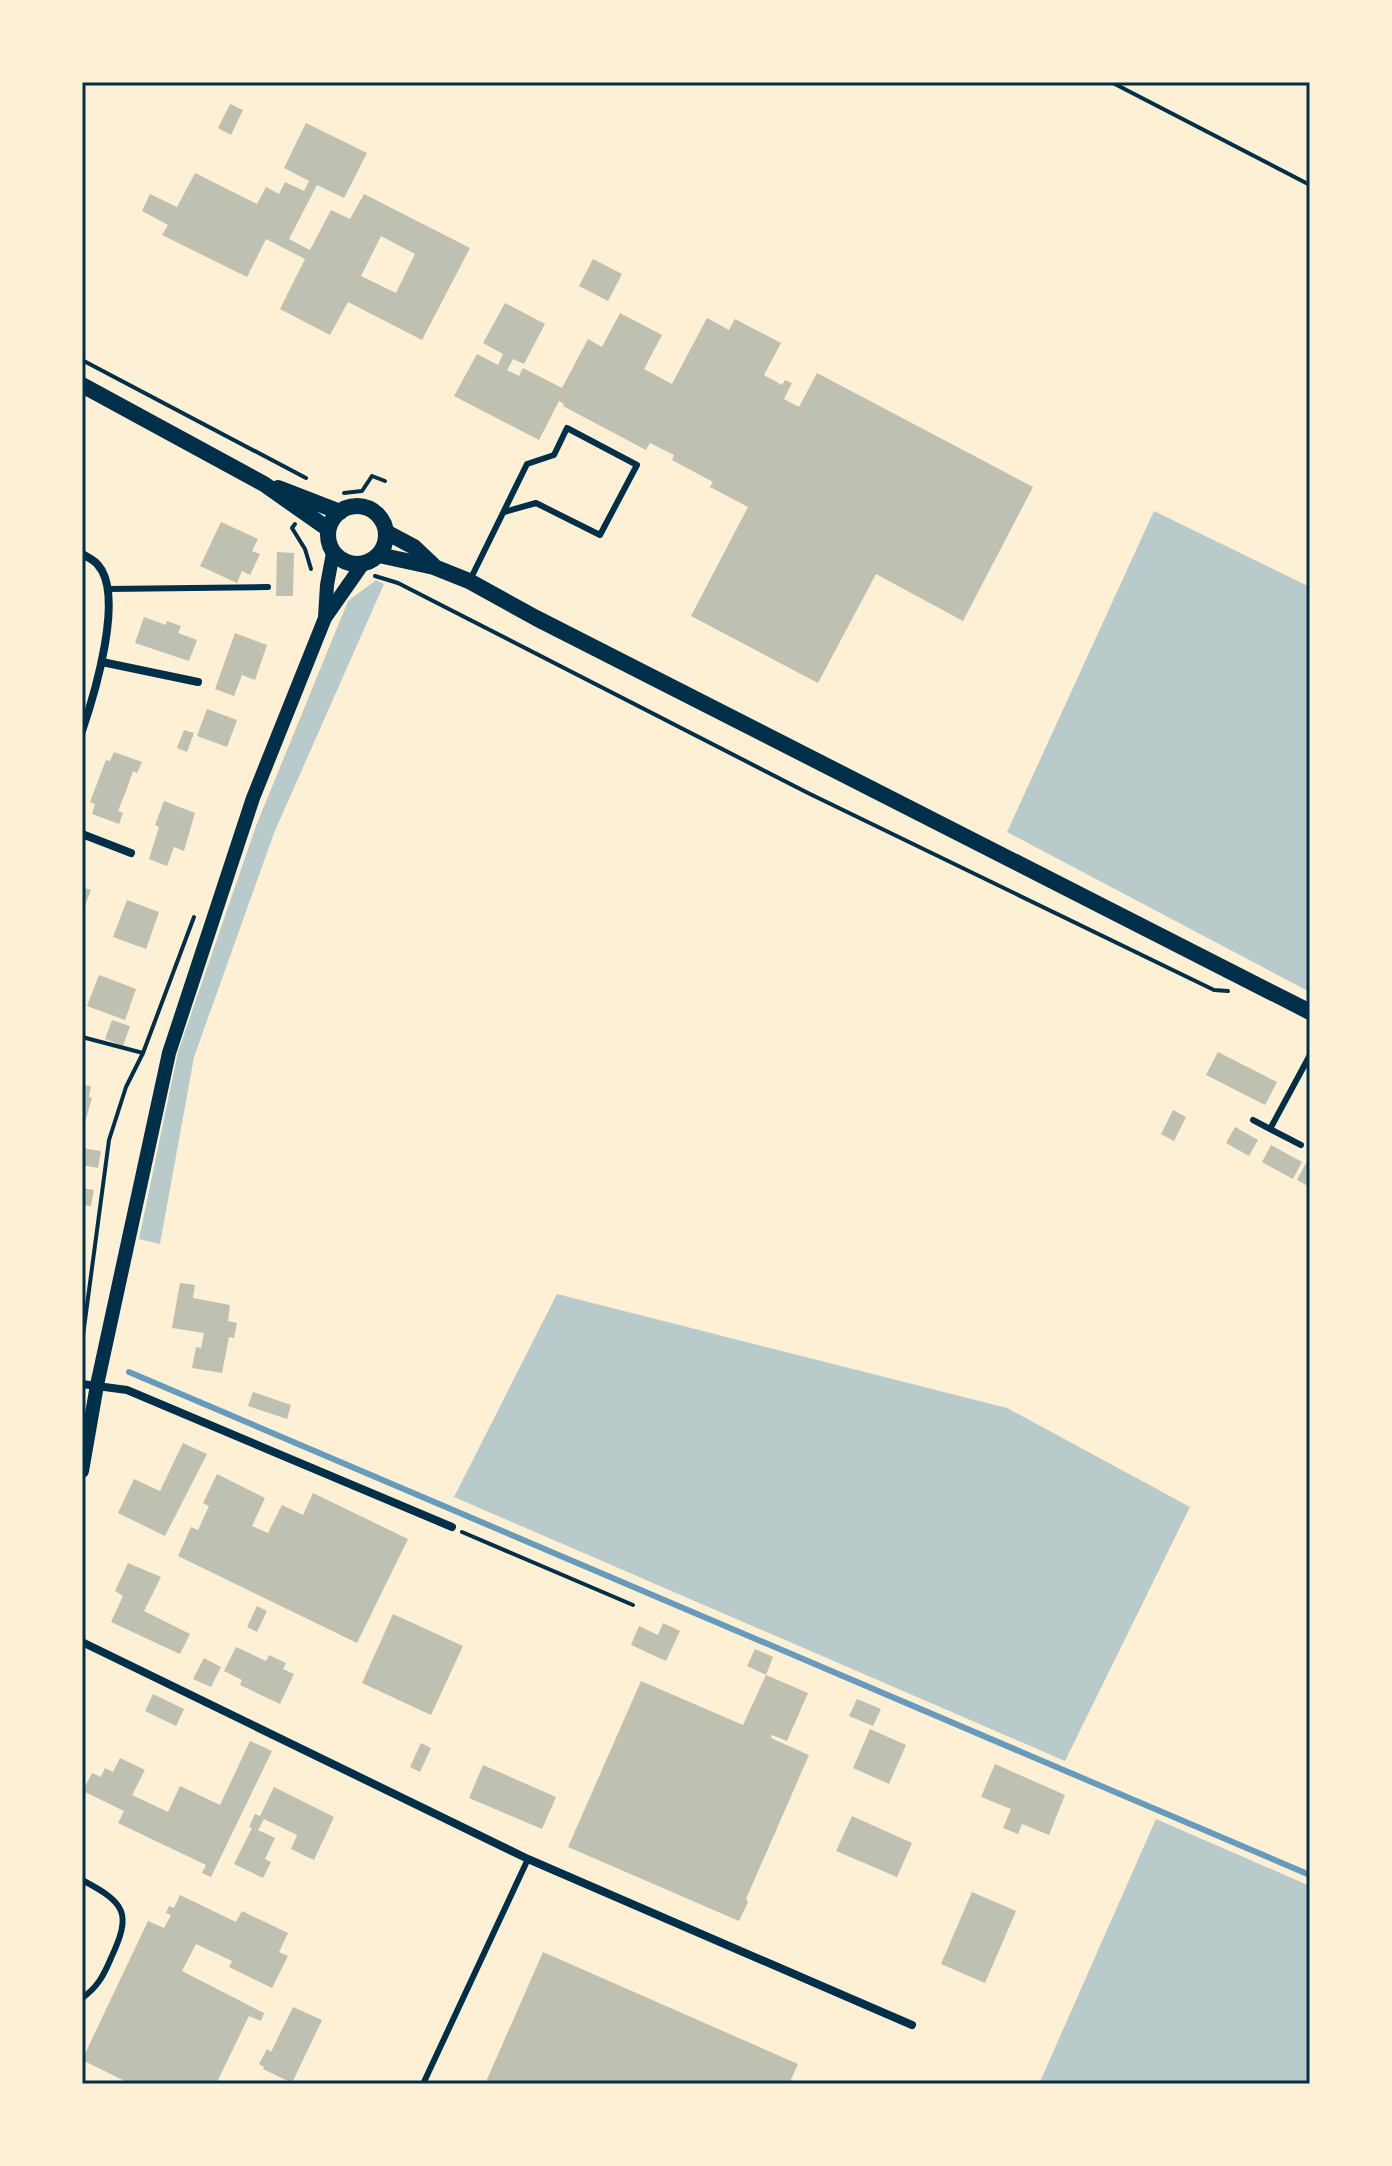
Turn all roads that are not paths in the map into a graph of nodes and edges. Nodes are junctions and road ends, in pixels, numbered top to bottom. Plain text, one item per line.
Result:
1 (82, 385) edge
2 (264, 484) junction
3 (340, 512) junction
4 (504, 512) junction
5 (328, 529) junction
6 (386, 532) junction
7 (333, 553) junction
8 (82, 554) edge
9 (379, 555) junction
10 (362, 565) junction
11 (434, 567) junction
12 (469, 581) junction
13 (268, 587) dead end
14 (107, 589) junction
15 (325, 618) junction
16 (102, 662) junction
17 (198, 682) dead end
18 (82, 731) edge
19 (82, 834) edge
20 (131, 853) dead end
21 (1310, 1012) edge
22 (1310, 1055) edge
23 (1253, 1120) dead end
24 (1270, 1129) junction
25 (1301, 1145) dead end
26 (89, 1385) edge
27 (82, 1471) edge
28 (452, 1527) road end
29 (82, 1642) edge
30 (528, 1859) junction
31 (82, 1880) edge
32 (82, 1998) edge
33 (912, 2025) dead end
34 (423, 2084) edge

1 - 2 main road
2 - 3 main road
2 - 5 main road
3 - 5 main road
3 - 6 main road
4 - 4 lane
4 - 12 lane
5 - 7 main road
6 - 9 main road
6 - 11 main road
7 - 10 main road
7 - 15 street
8 - 14 street
9 - 10 main road
9 - 11 main road
10 - 15 street
11 - 12 main road
12 - 21 main road
13 - 14 lane
14 - 16 street
15 - 26 street
16 - 17 street
16 - 18 street
19 - 20 street
22 - 24 lane
23 - 24 lane
24 - 25 lane
26 - 27 street
26 - 28 street
29 - 30 street
30 - 33 street
30 - 34 lane
31 - 32 lane

